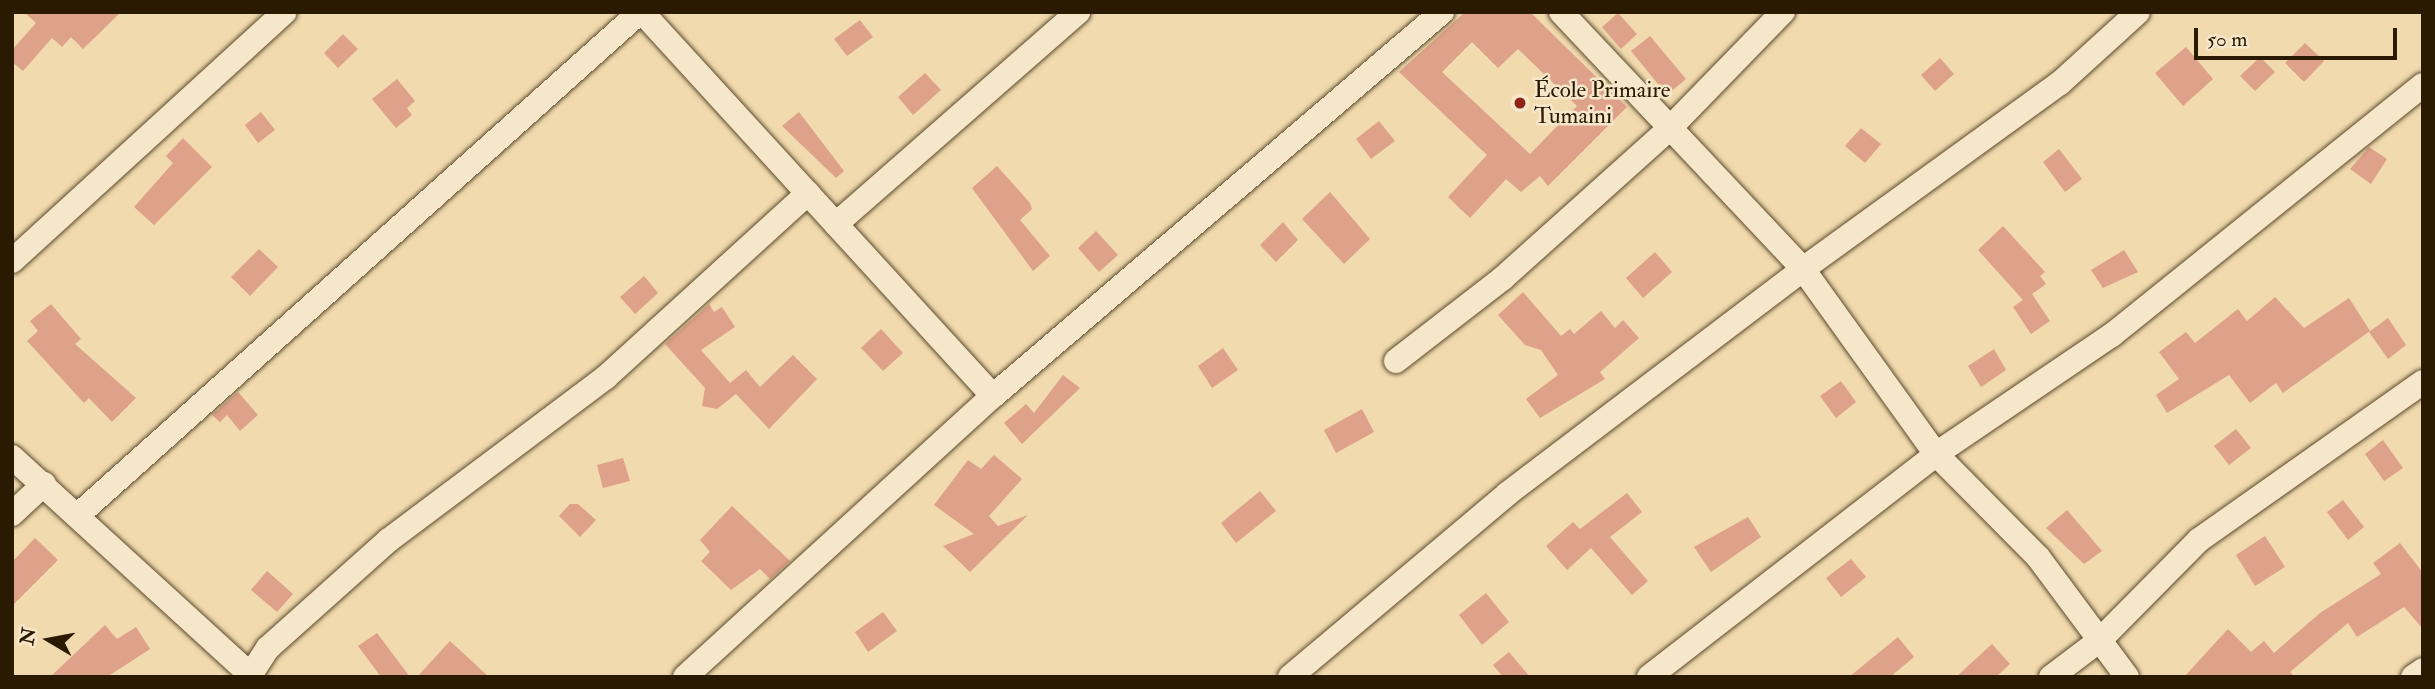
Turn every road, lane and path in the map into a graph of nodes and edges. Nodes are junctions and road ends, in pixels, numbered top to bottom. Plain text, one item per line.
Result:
1 (285, 12) edge
2 (641, 12) edge
3 (1079, 12) edge
4 (1442, 12) edge
5 (1561, 12) edge
6 (1783, 12) edge
7 (2138, 12) edge
8 (2423, 85) edge
9 (1670, 128) junction
10 (808, 193) junction
11 (836, 224) junction
12 (12, 261) edge
13 (1803, 269) junction
14 (1396, 361) dead end
15 (2423, 382) edge
16 (993, 396) junction
17 (1936, 454) junction
18 (12, 457) edge
19 (44, 484) junction
20 (12, 514) edge
21 (78, 515) junction
22 (2100, 640) junction
23 (2423, 670) edge
24 (252, 675) edge
25 (685, 677) edge
26 (1290, 677) edge
27 (1649, 677) edge
28 (2051, 677) edge
29 (2127, 677) edge
30 (2413, 677) edge

1 - 12 street
2 - 10 street
2 - 21 street
3 - 11 street
4 - 16 street
5 - 9 street
6 - 9 street
7 - 13 street
8 - 17 street
9 - 13 street
9 - 14 street
10 - 11 street
10 - 24 street
11 - 16 street
13 - 17 street
13 - 26 street
15 - 22 street
16 - 25 street
17 - 22 street
17 - 27 street
18 - 19 street
19 - 20 street
19 - 21 street
21 - 24 street
22 - 28 street
22 - 29 street
23 - 30 street

